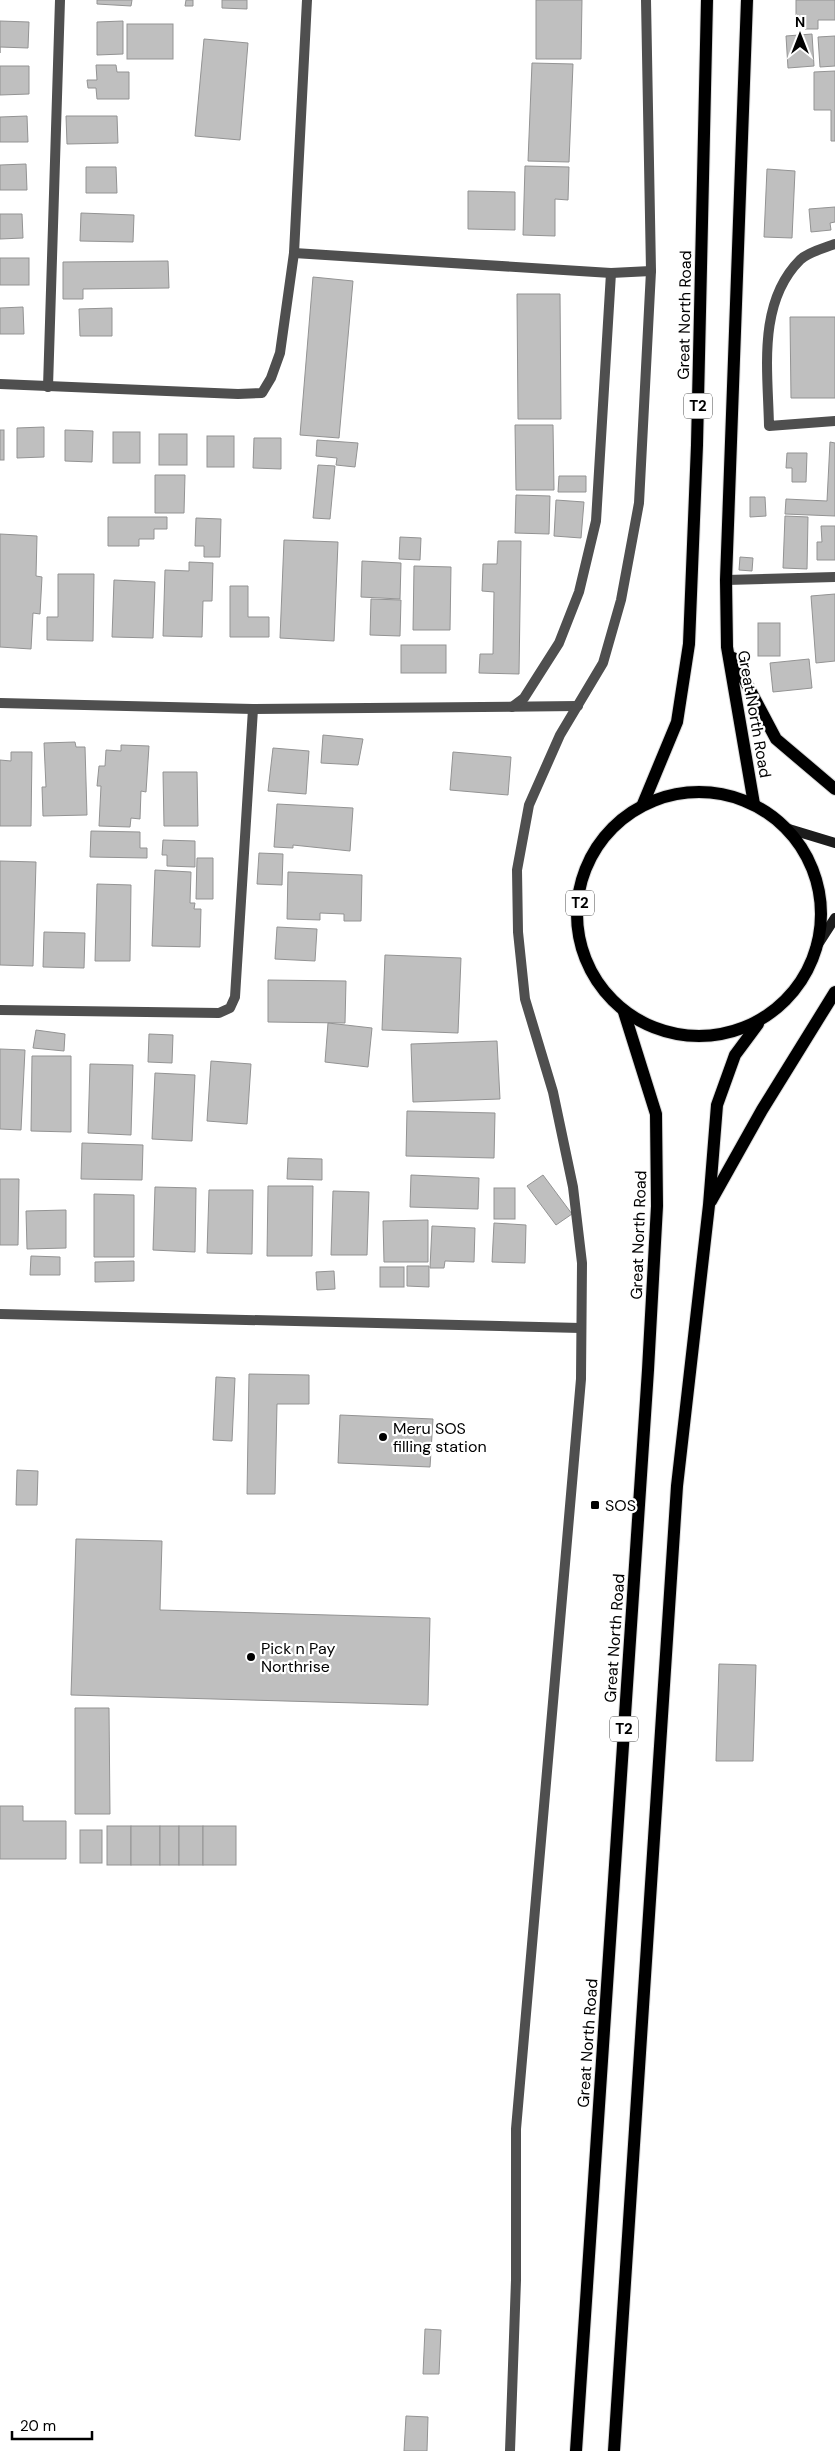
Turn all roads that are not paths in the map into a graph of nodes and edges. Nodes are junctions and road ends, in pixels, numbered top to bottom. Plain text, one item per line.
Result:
1 (60, 0) edge
2 (307, 0) edge
3 (646, 0) edge
4 (707, 0) edge
5 (747, 0) edge
6 (835, 244) edge
7 (294, 253) junction
8 (651, 271) junction
9 (611, 273) junction
10 (0, 384) edge
11 (48, 387) junction
12 (835, 422) edge
13 (835, 577) edge
14 (726, 580) junction
15 (727, 647) junction
16 (0, 703) edge
17 (578, 706) junction
18 (511, 707) junction
19 (253, 709) junction
20 (835, 789) edge
21 (643, 804) junction
22 (754, 804) junction
23 (789, 829) junction
24 (835, 843) edge
25 (835, 918) edge
26 (815, 949) junction
27 (835, 992) edge
28 (0, 1010) edge
29 (624, 1012) junction
30 (758, 1024) junction
31 (709, 1205) junction
32 (0, 1314) edge
33 (582, 1328) junction
34 (510, 2451) edge
35 (576, 2451) edge
36 (614, 2451) edge

1 - 11 street
2 - 7 street
3 - 8 street
4 - 21 main road, Great North Road / T2
5 - 14 main road, Great North Road / T2
6 - 12 street
7 - 9 street
7 - 11 street
8 - 9 street
8 - 17 street
9 - 18 street
10 - 11 street
13 - 14 street
14 - 15 main road, Great North Road / T2
15 - 20 main road
15 - 22 main road, Great North Road / T2
16 - 19 street
17 - 18 street
17 - 33 street
18 - 19 street
19 - 28 street
21 - 22 main road, T2
21 - 29 main road, T2
22 - 23 main road, T2
23 - 24 street
23 - 26 main road, T2
25 - 26 street
26 - 30 main road, T2
27 - 31 main road
29 - 30 main road, T2
29 - 35 main road, Great North Road / T2
30 - 31 main road, T2
31 - 36 main road, T2
32 - 33 street
33 - 34 street

